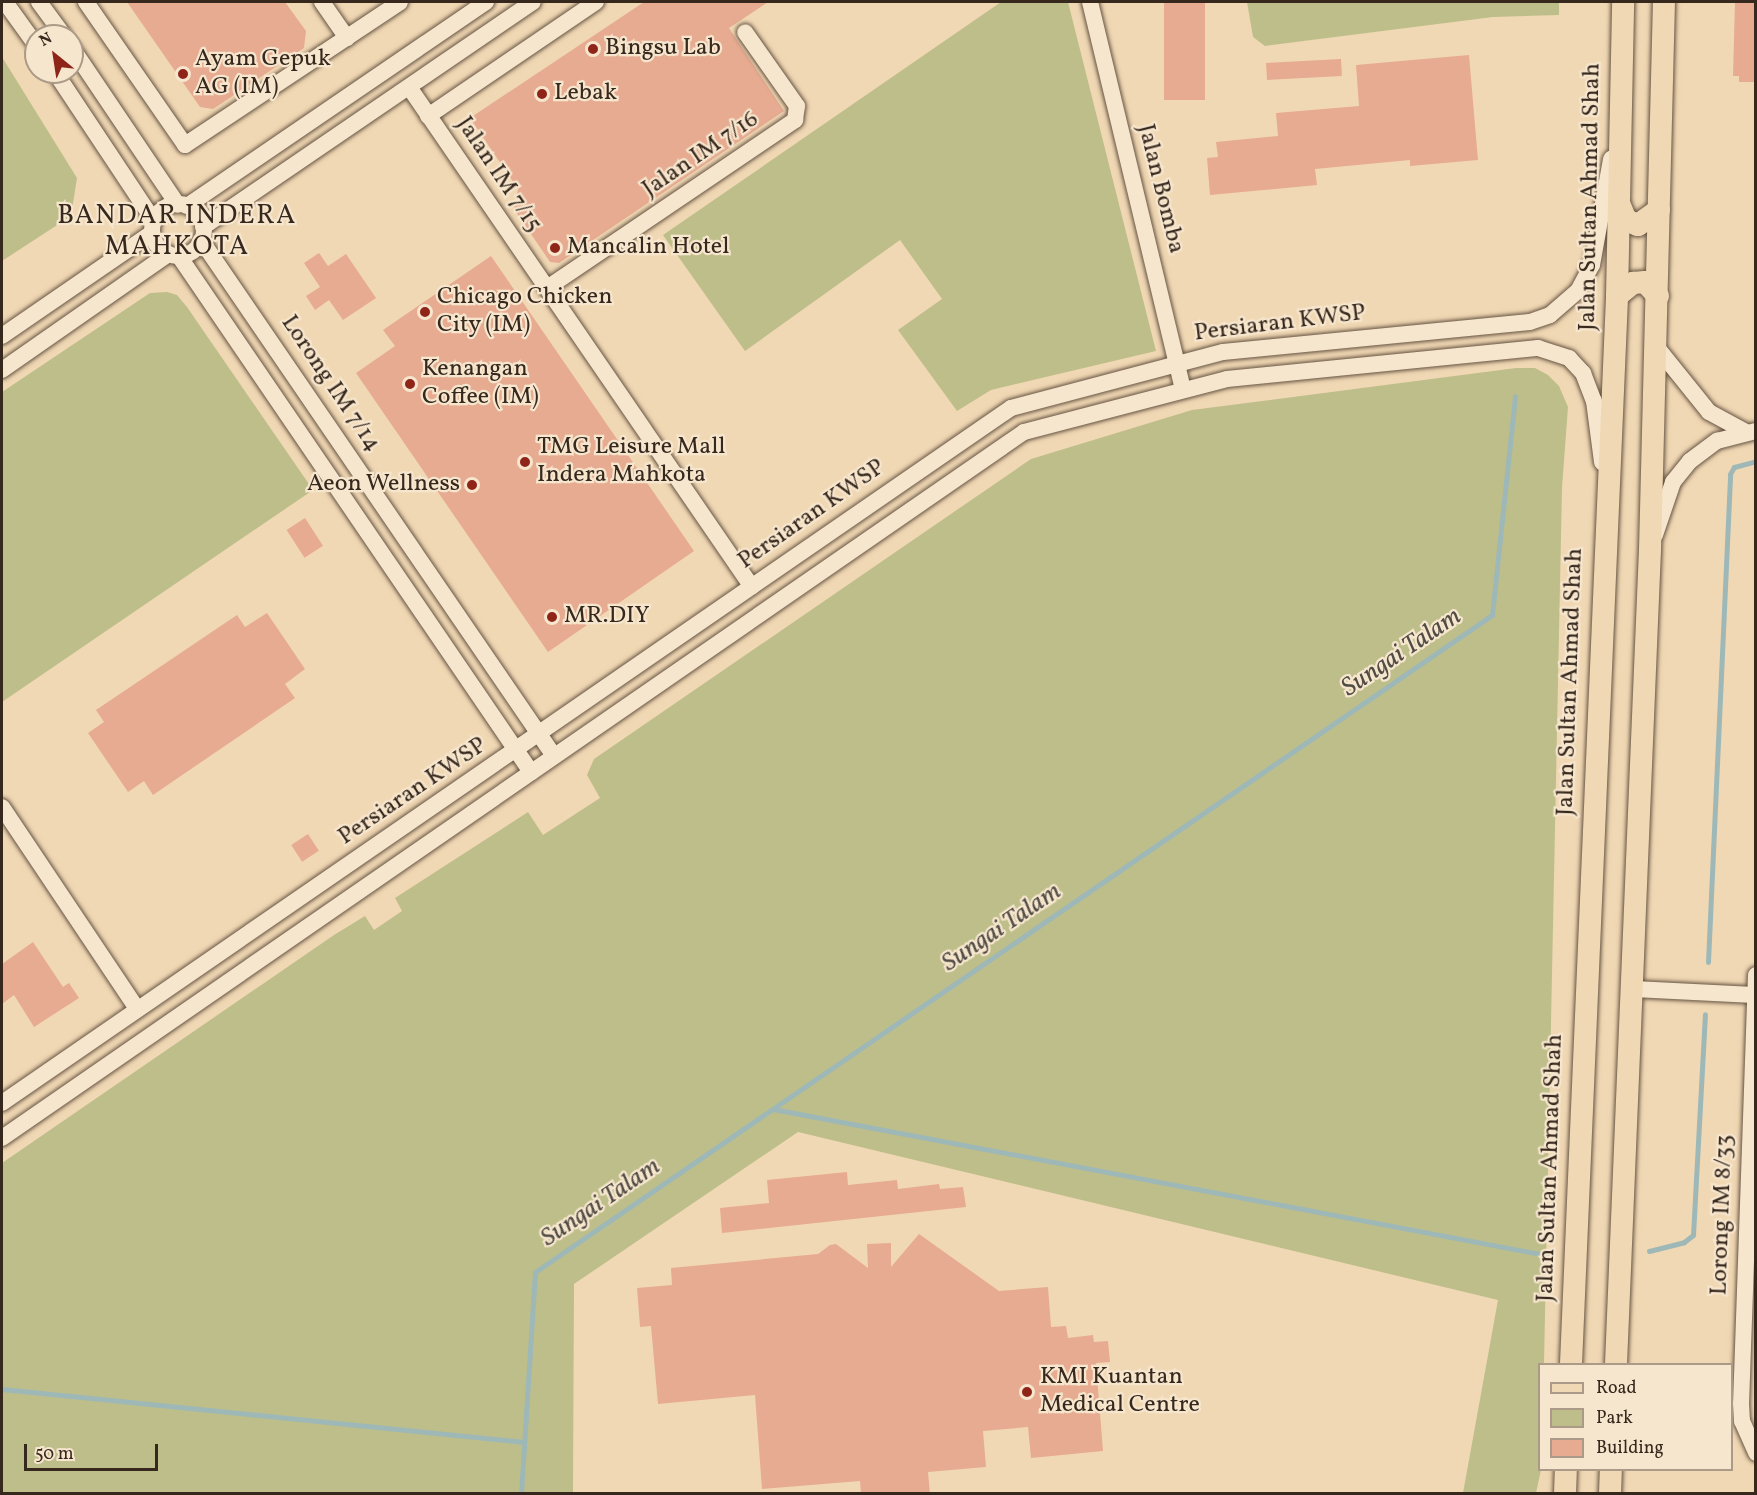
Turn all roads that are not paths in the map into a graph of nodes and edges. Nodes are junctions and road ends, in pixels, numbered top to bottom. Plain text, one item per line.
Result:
1 (5, 2) edge
2 (39, 2) edge
3 (86, 2) edge
4 (322, 2) edge
5 (400, 2) edge
6 (486, 2) edge
7 (533, 2) edge
8 (596, 2) edge
9 (1090, 2) edge
10 (1623, 2) edge
11 (1664, 2) edge
12 (55, 24) edge
13 (24, 28) edge
14 (744, 32) dead end
15 (347, 38) junction
16 (84, 65) edge
17 (63, 84) edge
18 (409, 87) junction
19 (1620, 106) junction
20 (428, 116) junction
21 (1619, 203) junction
22 (182, 206) junction
23 (1659, 210) junction
24 (153, 227) junction
25 (202, 233) junction
26 (173, 255) junction
27 (547, 288) junction
28 (1617, 296) junction
29 (1658, 296) junction
30 (2, 336) edge
31 (1655, 345) junction
32 (1178, 361) junction
33 (2, 370) edge
34 (1183, 388) junction
35 (1751, 431) edge
36 (1605, 496) junction
37 (1650, 550) junction
38 (752, 587) junction
39 (729, 603) junction
40 (746, 626) junction
41 (539, 735) junction
42 (517, 750) junction
43 (554, 756) junction
44 (531, 772) junction
45 (2, 807) edge
46 (1755, 975) edge
47 (1632, 988) junction
48 (161, 993) junction
49 (1755, 995) edge
50 (137, 1009) junction
51 (177, 1016) junction
52 (2, 1103) edge
53 (2, 1138) edge
54 (1570, 1363) edge
55 (1616, 1363) edge
56 (1755, 1453) edge
57 (1566, 1471) edge
58 (1611, 1471) edge
59 (1565, 1494) edge
60 (1610, 1494) edge

1 - 13 street
2 - 12 street
3 - 15 street
4 - 15 street
5 - 15 street
6 - 22 street
7 - 18 street
8 - 20 street
9 - 32 street, Jalan Bomba
10 - 19 main road, Jalan Sultan Ahmad Shah
11 - 23 main road
14 - 27 street, Jalan IM 7/16
16 - 22 street
17 - 24 street
18 - 20 street, Jalan IM 7/15
18 - 25 street
19 - 21 main road, Jalan Sultan Ahmad Shah
19 - 32 street, Persiaran KWSP
20 - 27 street, Jalan IM 7/15
21 - 23 main road
21 - 28 main road, Jalan Sultan Ahmad Shah
22 - 24 street
22 - 25 street
23 - 29 main road
24 - 26 street
24 - 30 street
25 - 26 street
25 - 41 street, Lorong IM 7/14
26 - 33 street
26 - 42 street
27 - 38 street, Jalan IM 7/15
28 - 29 main road
28 - 36 main road, Jalan Sultan Ahmad Shah
29 - 31 main road
31 - 35 street
31 - 37 main road
32 - 34 street, Jalan Bomba
32 - 38 street, Persiaran KWSP
34 - 36 street, Persiaran KWSP
34 - 40 street, Persiaran KWSP
35 - 37 street
36 - 54 main road, Jalan Sultan Ahmad Shah
37 - 47 main road
38 - 39 street, Persiaran KWSP
39 - 40 street
39 - 41 street, Persiaran KWSP
40 - 43 street, Persiaran KWSP
41 - 42 street, Persiaran KWSP
41 - 43 street, Lorong IM 7/14
42 - 44 street
42 - 48 street, Persiaran KWSP
43 - 44 street, Persiaran KWSP
44 - 51 street, Persiaran KWSP
45 - 50 street
46 - 49 street, Lorong IM 8/33
47 - 49 street
47 - 55 main road
48 - 50 street, Persiaran KWSP
48 - 51 street
49 - 56 street, Lorong IM 8/33
50 - 52 street, Persiaran KWSP
51 - 53 street, Persiaran KWSP
57 - 59 main road
58 - 60 main road

